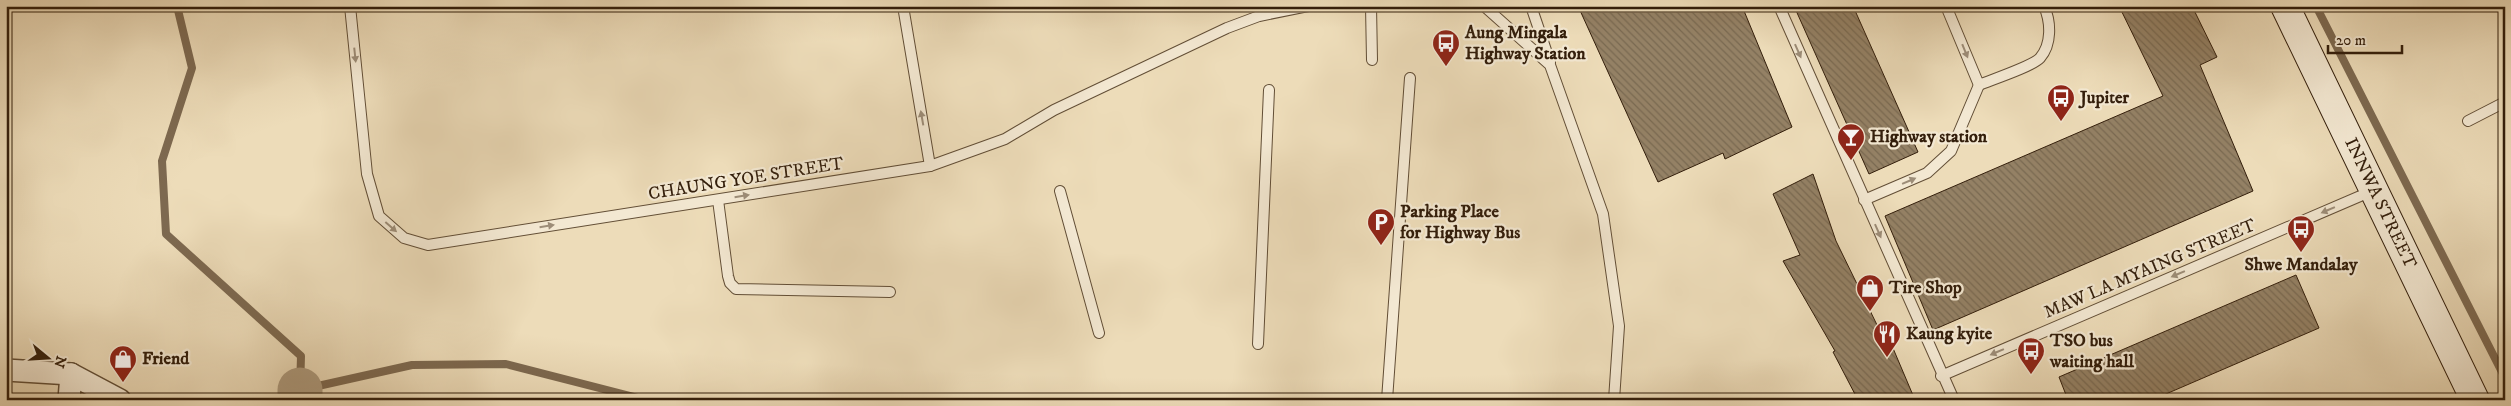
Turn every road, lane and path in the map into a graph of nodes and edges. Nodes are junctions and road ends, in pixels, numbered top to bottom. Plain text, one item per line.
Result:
1 (350, 6) edge
2 (903, 6) edge
3 (1308, 6) edge
4 (1372, 6) edge
5 (1484, 6) edge
6 (1532, 6) edge
7 (1778, 6) edge
8 (1946, 6) edge
9 (2044, 6) edge
10 (2285, 6) edge
11 (1372, 60) dead end
12 (1550, 65) junction
13 (1410, 78) dead end
14 (1979, 85) junction
15 (1269, 90) dead end
16 (2505, 102) edge
17 (2468, 120) dead end
18 (930, 166) junction
19 (1060, 191) dead end
20 (2372, 191) junction
21 (718, 200) junction
22 (1864, 200) junction
23 (890, 292) dead end
24 (1099, 333) dead end
25 (1258, 344) dead end
26 (6, 370) edge
27 (71, 374) junction
28 (1941, 376) junction
29 (69, 400) edge
30 (120, 400) edge
31 (1387, 400) edge
32 (1614, 400) edge
33 (1954, 400) edge
34 (2475, 400) edge

1 -> 21 lane, CHAUNG YOE STREET
18 -> 2 lane
3 - 18 lane, CHAUNG YOE STREET
4 - 11 lane
5 - 12 lane
6 - 12 lane
7 -> 22 lane
8 -> 14 lane
9 - 14 lane
10 - 20 street, INNWA STREET
12 - 32 lane
13 - 31 lane
22 -> 14 lane
15 - 25 lane
16 - 17 lane
21 -> 18 lane, CHAUNG YOE STREET
19 - 24 lane
20 -> 28 lane, MAW LA MYAING STREET
20 - 34 street, INNWA STREET
21 - 23 lane
22 -> 28 lane
26 - 27 street
27 - 29 street
27 - 30 street
28 - 33 lane

